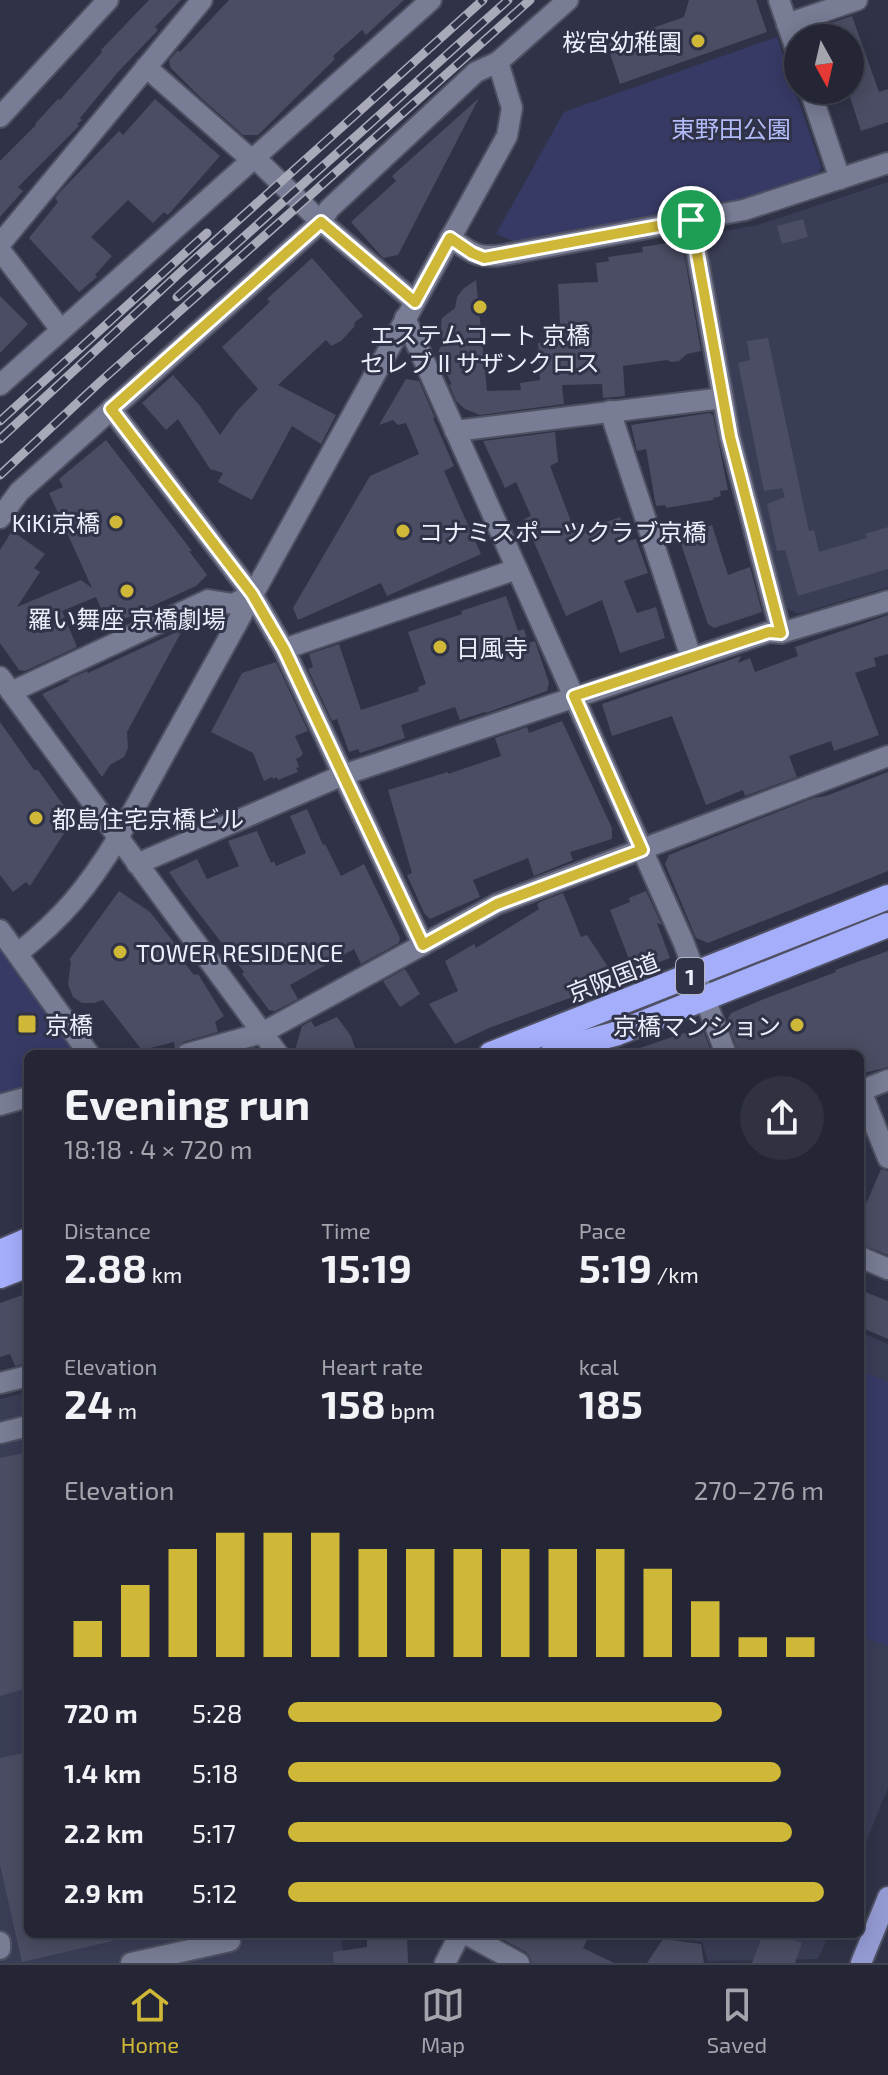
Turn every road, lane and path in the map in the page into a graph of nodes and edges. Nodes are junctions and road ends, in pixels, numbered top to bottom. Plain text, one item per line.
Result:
1 (108, 0) edge
2 (202, 0) edge
3 (431, 0) edge
4 (568, 0) edge
5 (779, 0) edge
6 (857, 0) edge
7 (787, 24) joint
8 (498, 62) junction
9 (146, 67) junction
10 (815, 104) edge
11 (0, 117) edge
12 (255, 158) junction
13 (888, 163) edge
14 (840, 179) junction
15 (691, 220) junction
16 (321, 222) junction
17 (450, 238) junction
18 (0, 244) edge
19 (0, 250) edge
20 (410, 310) junction
21 (61, 330) junction
22 (0, 385) edge
23 (723, 398) junction
24 (111, 409) junction
25 (610, 411) junction
26 (455, 431) junction
27 (0, 518) edge
28 (517, 569) junction
29 (252, 594) junction
30 (888, 601) edge
31 (781, 633) junction
32 (284, 649) junction
33 (691, 657) junction
34 (5, 684) edge
35 (574, 696) junction
36 (888, 756) edge
37 (343, 775) junction
38 (118, 838) junction
39 (642, 850) junction
40 (137, 864) junction
41 (888, 897) edge
42 (888, 925) edge
43 (0, 930) edge
44 (423, 945) junction
45 (18, 953) junction
46 (700, 986) junction
47 (262, 1033) junction
48 (86, 1050) edge
49 (201, 1050) edge
50 (275, 1050) edge
51 (503, 1050) edge
52 (571, 1050) edge
53 (724, 1050) edge
54 (888, 1080) edge
55 (864, 1089) edge
56 (24, 1098) edge
57 (864, 1101) edge
58 (0, 1105) edge
59 (888, 1158) edge
60 (24, 1242) edge
61 (0, 1252) edge
62 (864, 1259) edge
63 (24, 1267) edge
64 (888, 1269) edge
65 (0, 1276) edge
66 (24, 1377) edge
67 (0, 1383) edge
68 (24, 1427) edge
69 (0, 1433) edge
70 (888, 1897) edge
71 (461, 1938) edge
72 (471, 1938) edge
73 (230, 1941) dead end
74 (0, 1942) edge
75 (0, 1949) edge
76 (131, 1963) edge
77 (445, 1963) edge
78 (519, 1963) edge
79 (861, 1963) edge

1 - 11 street
2 - 9 street
3 - 12 street
4 - 8 street
5 - 7 street
6 - 7 street
8 - 16 street
8 - 17 street
9 - 12 street
9 - 18 street
10 - 14 street
12 - 16 street
12 - 21 street
13 - 14 street
14 - 15 street
15 - 17 street
15 - 23 street
16 - 20 street
16 - 24 street
17 - 20 street
19 - 21 street
20 - 26 street
20 - 29 street
21 - 22 street
23 - 25 street
23 - 31 street
24 - 27 street
24 - 29 street
25 - 26 street
25 - 33 street
26 - 28 street
28 - 32 street
28 - 35 street
29 - 32 street
29 - 34 street
29 - 38 street
30 - 31 street
31 - 33 street
32 - 37 street
33 - 35 street
34 - 38 street
35 - 37 street
35 - 39 street
36 - 39 street
37 - 40 street
37 - 44 street
38 - 40 street
38 - 45 street
39 - 44 street
39 - 46 street
40 - 47 street
41 - 46 highway, 京阪国道 / 1
42 - 46 highway, 京阪国道 / 1
43 - 45 street
44 - 47 street
45 - 48 street
46 - 51 highway, 京阪国道 / 1
46 - 52 highway, 京阪国道 / 1
46 - 53 street
47 - 49 street
47 - 50 street
54 - 55 street
56 - 58 street
57 - 59 street
60 - 61 highway
62 - 64 street
63 - 65 highway
66 - 67 street
68 - 69 street
70 - 79 main road
71 - 77 street
72 - 78 street
73 - 76 street
74 - 75 street

